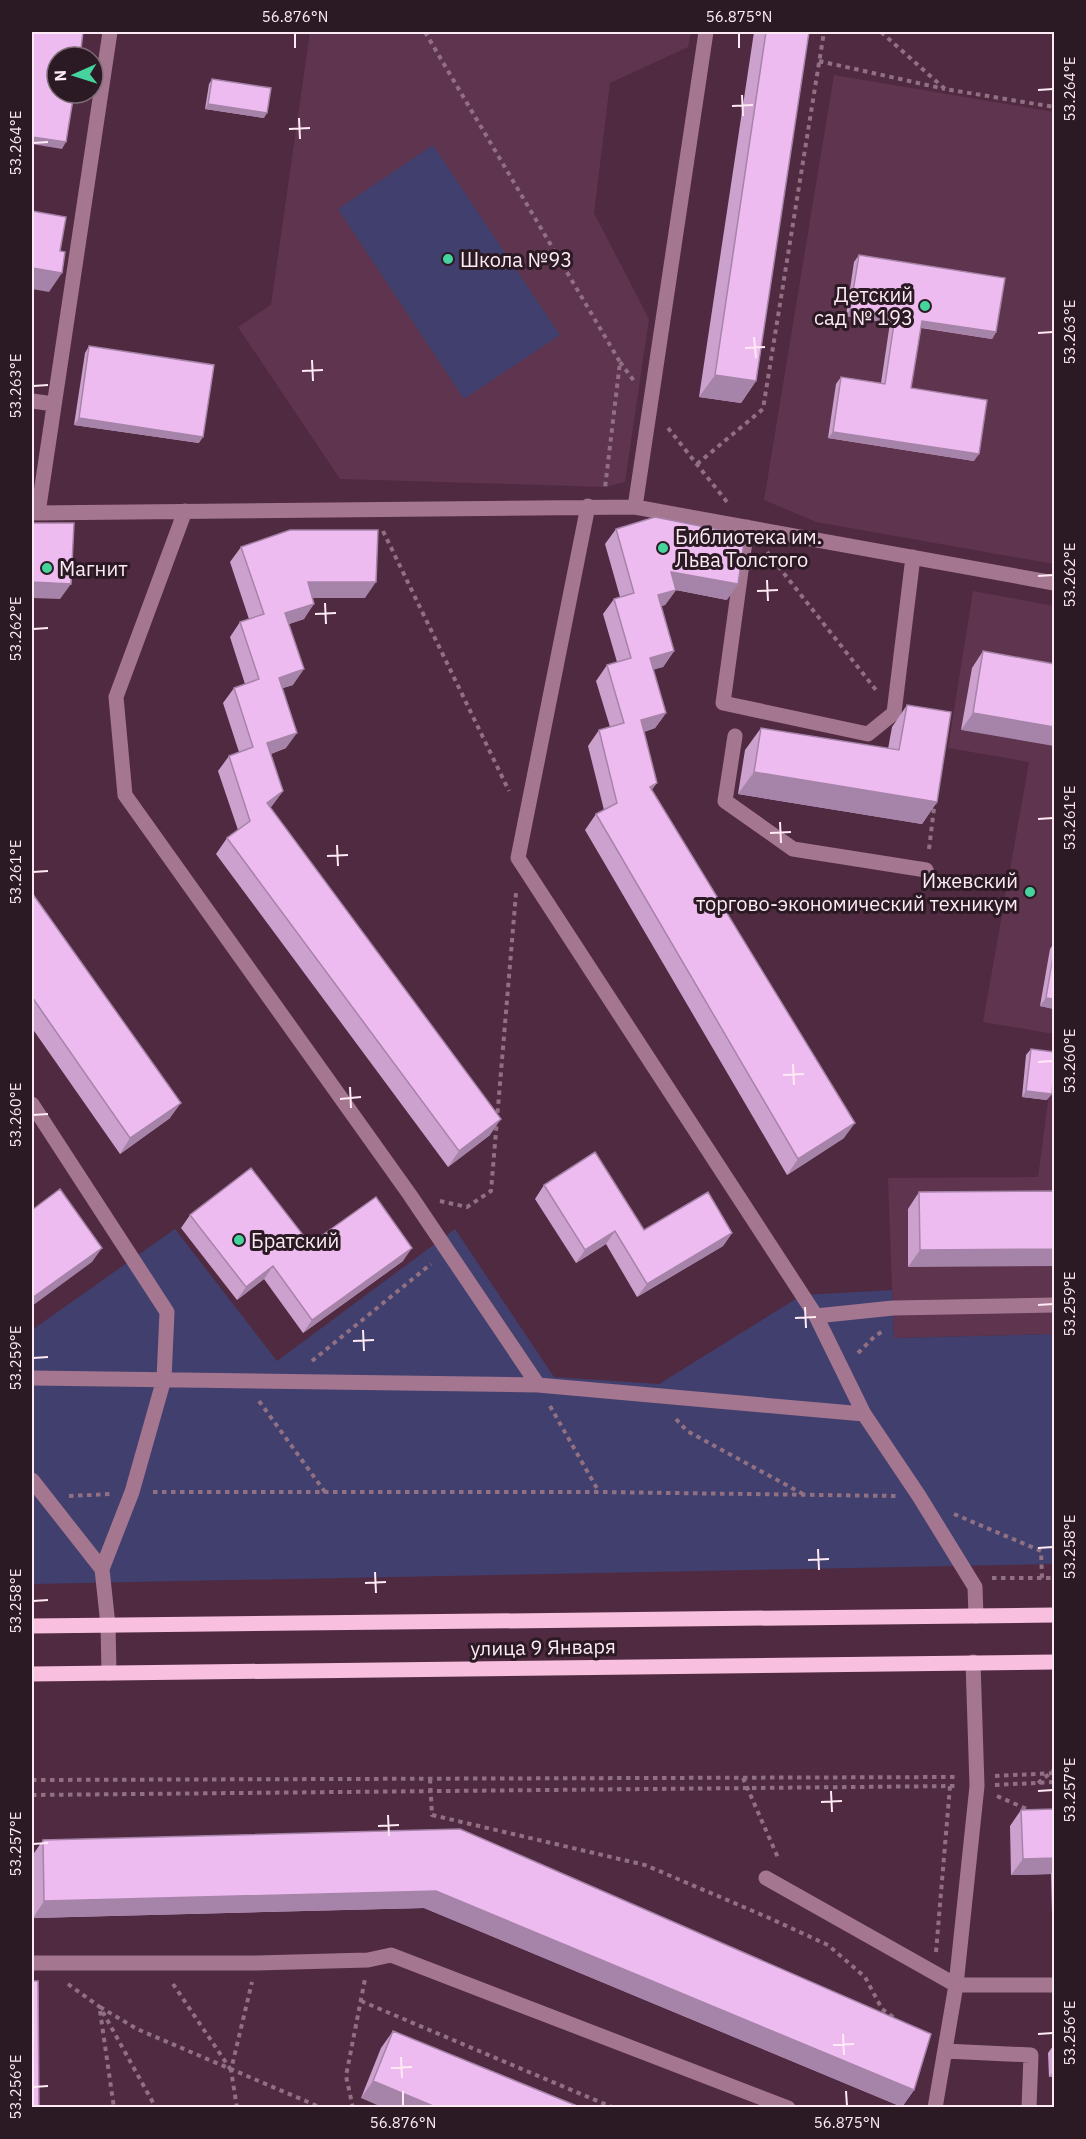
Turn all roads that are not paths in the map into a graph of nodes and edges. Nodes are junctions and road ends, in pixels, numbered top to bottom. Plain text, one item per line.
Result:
1 (110, 32) edge
2 (706, 32) edge
3 (32, 401) edge
4 (54, 404) junction
5 (588, 506) junction
6 (635, 507) junction
7 (185, 510) junction
8 (35, 513) edge
9 (747, 527) junction
10 (913, 557) junction
11 (1054, 583) edge
12 (735, 736) dead end
13 (926, 870) road end
14 (32, 1104) edge
15 (1054, 1305) edge
16 (816, 1316) junction
17 (32, 1378) edge
18 (164, 1379) junction
19 (538, 1385) junction
20 (864, 1414) junction
21 (32, 1480) edge
22 (102, 1569) junction
23 (1054, 1615) edge
24 (976, 1616) junction
25 (108, 1625) junction
26 (32, 1626) edge
27 (973, 1662) junction
28 (1054, 1662) edge
29 (109, 1673) junction
30 (32, 1674) edge
31 (766, 1878) dead end
32 (36, 1963) edge
33 (1054, 1984) edge
34 (956, 1985) junction
35 (945, 2051) junction
36 (788, 2108) edge
37 (935, 2108) edge
38 (1029, 2108) edge

1 - 4 street
2 - 6 street
3 - 4 street
4 - 8 street
5 - 6 street
5 - 7 street
5 - 16 street
6 - 9 street
7 - 8 street
7 - 19 street
9 - 10 street
9 - 10 street
10 - 11 street
12 - 13 street
14 - 18 street
15 - 16 street
16 - 20 street
17 - 18 street
18 - 19 street
18 - 22 street
19 - 20 street
20 - 24 street
21 - 22 street
22 - 25 street
23 - 24 main road, улица 9 Января
24 - 25 main road, улица 9 Января
25 - 26 main road, улица 9 Января
25 - 29 street
27 - 28 main road, улица 9 Января
27 - 29 main road, улица 9 Января
27 - 34 street
29 - 30 main road, улица 9 Января
31 - 34 street
32 - 36 street
33 - 34 street
34 - 35 street
35 - 37 street
35 - 38 street

